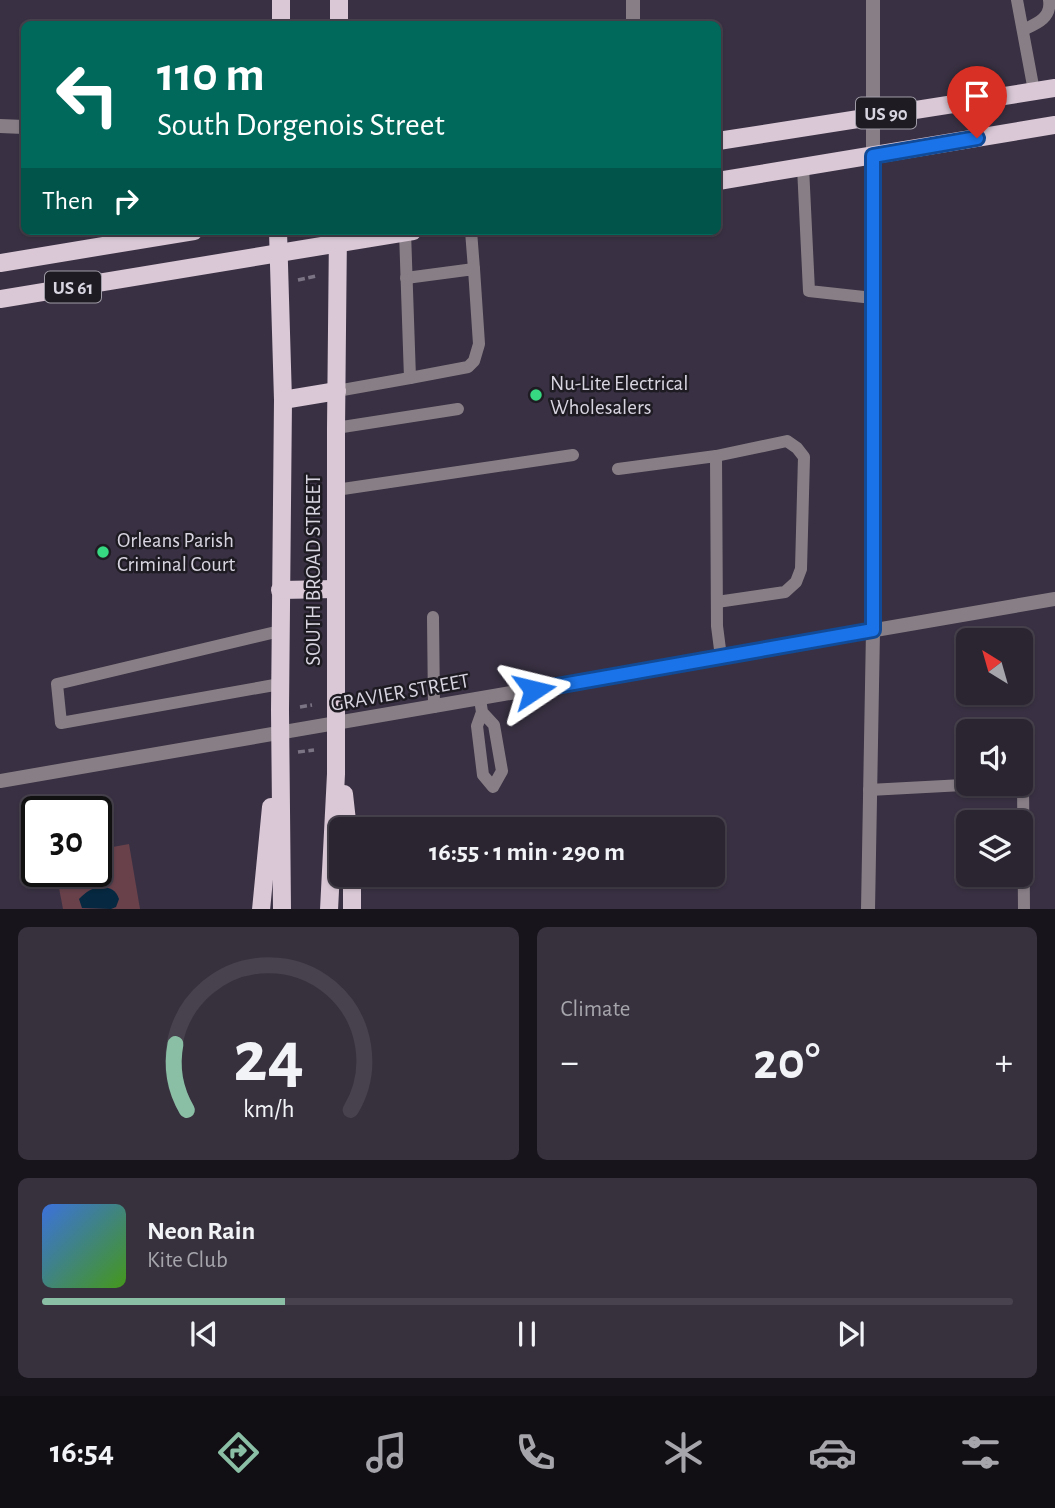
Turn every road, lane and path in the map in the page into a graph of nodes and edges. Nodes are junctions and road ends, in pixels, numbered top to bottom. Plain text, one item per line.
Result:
1 (281, 0) edge
2 (339, 0) edge
3 (633, 0) edge
4 (873, 0) edge
5 (1017, 0) edge
6 (1049, 0) edge
7 (281, 21) edge
8 (339, 21) edge
9 (633, 21) edge
10 (1023, 30) junction
11 (1055, 88) edge
12 (1034, 91) junction
13 (873, 115) junction
14 (1055, 125) edge
15 (0, 126) edge
16 (21, 127) edge
17 (721, 140) edge
18 (873, 156) junction
19 (803, 167) junction
20 (721, 181) edge
21 (170, 235) edge
22 (278, 235) edge
23 (366, 235) edge
24 (409, 235) edge
25 (471, 235) edge
26 (338, 237) edge
27 (278, 253) junction
28 (0, 263) edge
29 (474, 269) junction
30 (316, 276) dead end
31 (407, 278) junction
32 (296, 281) dead end
33 (873, 298) junction
34 (0, 299) edge
35 (410, 378) junction
36 (337, 391) junction
37 (282, 400) junction
38 (458, 410) dead end
39 (335, 428) junction
40 (573, 455) dead end
41 (716, 456) junction
42 (618, 469) dead end
43 (336, 490) junction
44 (336, 589) junction
45 (280, 590) junction
46 (1055, 599) edge
47 (717, 603) junction
48 (433, 617) dead end
49 (873, 630) junction
50 (280, 631) junction
51 (720, 657) junction
52 (280, 684) junction
53 (312, 705) dead end
54 (481, 706) junction
55 (434, 707) junction
56 (295, 708) dead end
57 (336, 724) junction
58 (280, 734) junction
59 (314, 750) dead end
60 (296, 752) dead end
61 (0, 781) edge
62 (956, 785) edge
63 (869, 790) junction
64 (1023, 796) edge
65 (347, 817) edge
66 (352, 887) edge
67 (261, 909) edge
68 (282, 909) edge
69 (329, 909) edge
70 (352, 909) edge
71 (868, 909) edge
72 (1024, 909) edge

1 - 7 main road
2 - 8 main road
3 - 9 street
4 - 13 street
5 - 10 lane
6 - 10 lane
10 - 12 lane
11 - 12 main road, US 90
12 - 13 main road, US 90
13 - 17 main road, US 90
13 - 18 street
14 - 18 main road, US 90
15 - 16 street
18 - 19 main road, US 90
18 - 33 street
19 - 20 main road, US 90
19 - 33 lane
21 - 28 main road, US 61
22 - 27 main road, SOUTH BROAD STREET
23 - 26 main road
24 - 31 lane
25 - 29 lane
26 - 27 main road, US 61
26 - 36 main road, SOUTH BROAD STREET
27 - 34 main road, US 61
27 - 37 main road, SOUTH BROAD STREET
29 - 31 lane
29 - 35 lane
30 - 32 path
31 - 35 lane
33 - 49 street
35 - 36 lane
36 - 37 main road
36 - 39 main road, SOUTH BROAD STREET
37 - 45 main road, SOUTH BROAD STREET
38 - 39 lane
39 - 43 main road, SOUTH BROAD STREET
40 - 43 lane
41 - 42 lane
41 - 47 lane
41 - 47 lane
43 - 44 main road, SOUTH BROAD STREET
44 - 45 main road
44 - 57 main road, SOUTH BROAD STREET
45 - 50 main road, SOUTH BROAD STREET
46 - 49 street, GRAVIER STREET
47 - 51 lane
48 - 55 lane
49 - 51 street, GRAVIER STREET
49 - 63 street
50 - 52 main road, SOUTH BROAD STREET
50 - 52 lane
51 - 54 street, GRAVIER STREET
52 - 58 main road, SOUTH BROAD STREET
53 - 56 path
54 - 54 lane
54 - 55 street, GRAVIER STREET
55 - 57 street, GRAVIER STREET
57 - 58 street, GRAVIER STREET
57 - 65 main road
57 - 69 main road, SOUTH BROAD STREET
58 - 61 street, GRAVIER STREET
58 - 67 main road
58 - 68 main road, SOUTH BROAD STREET
59 - 60 path
62 - 63 lane
63 - 71 street
64 - 72 lane
66 - 70 main road

